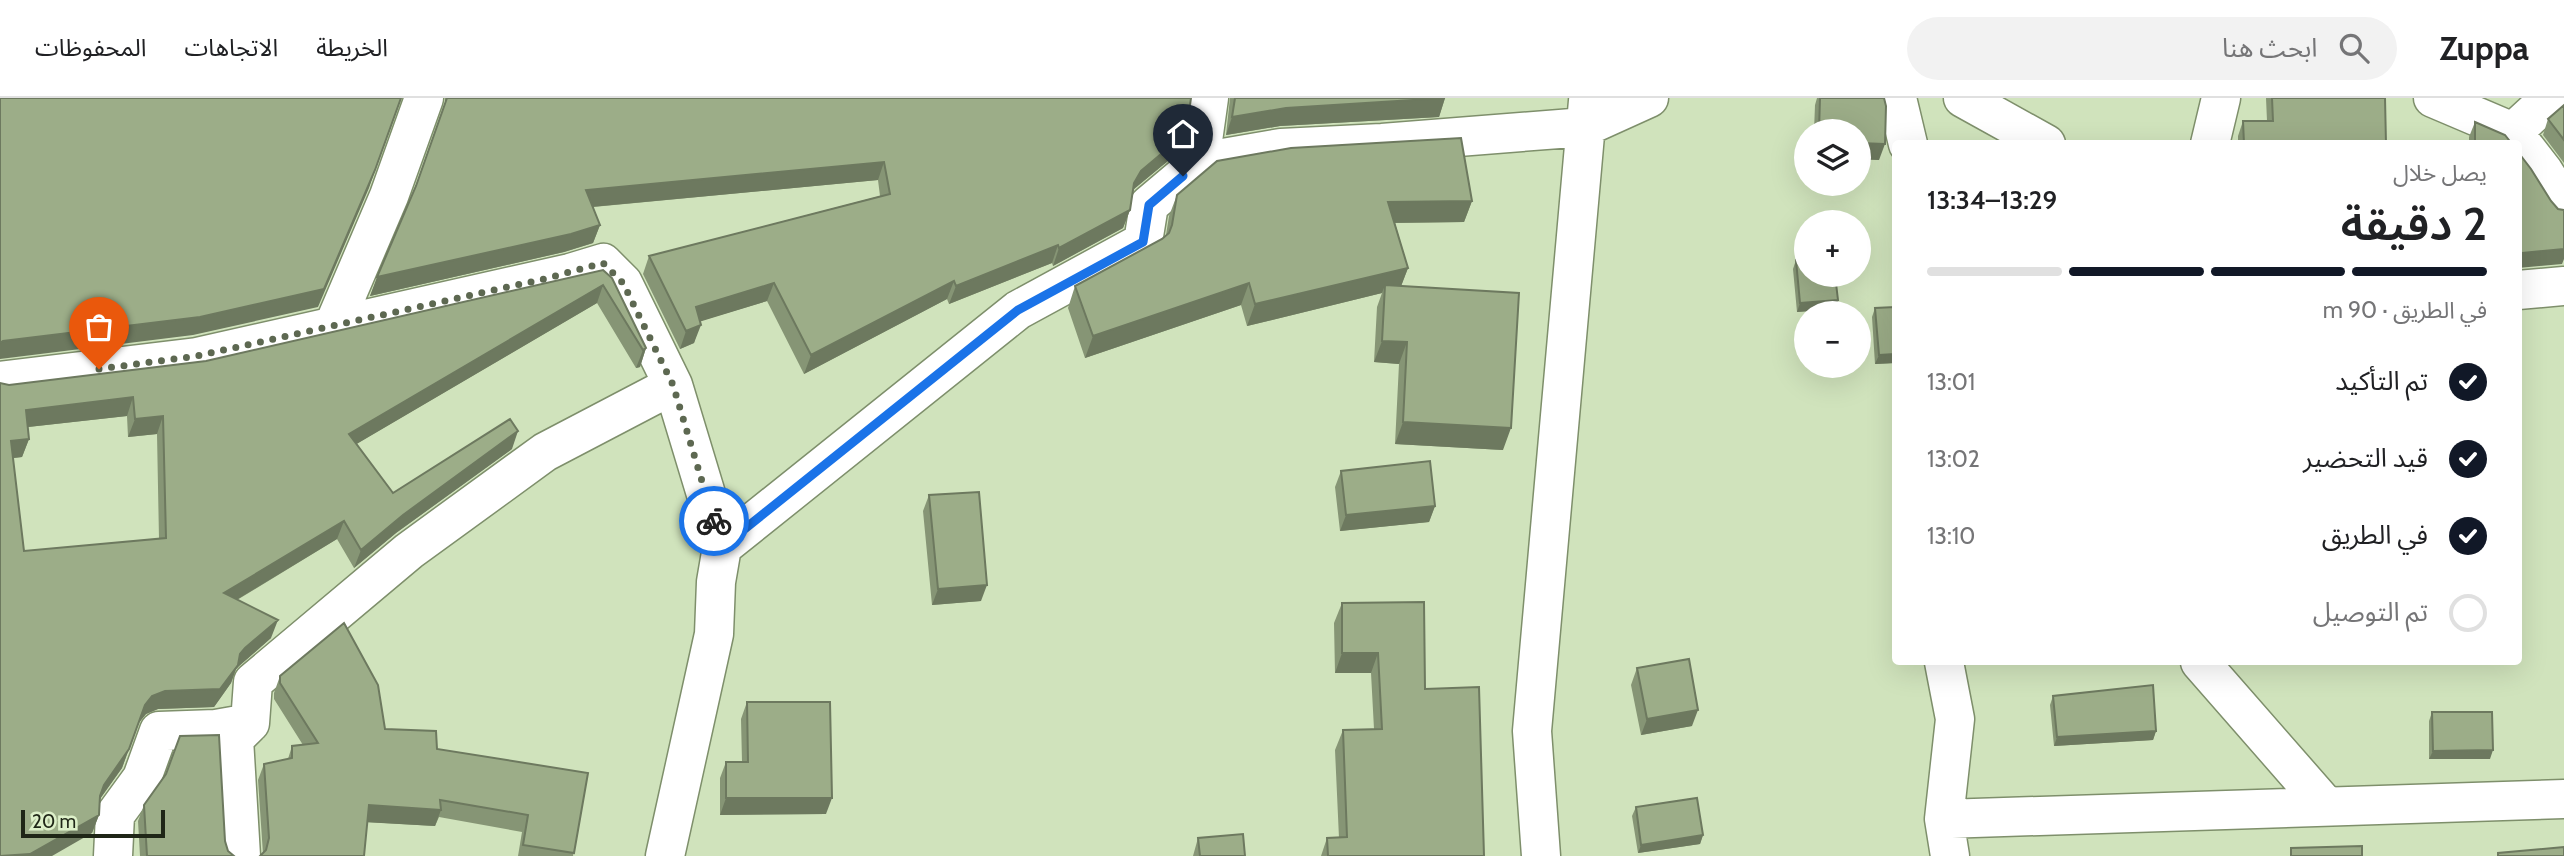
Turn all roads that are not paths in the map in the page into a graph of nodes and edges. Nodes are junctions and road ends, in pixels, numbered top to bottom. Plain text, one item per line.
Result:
1 (424, 98) edge
2 (1209, 98) edge
3 (1649, 98) edge
4 (1897, 98) edge
5 (1963, 98) edge
6 (2221, 98) edge
7 (2433, 98) edge
8 (2550, 98) edge
9 (1587, 112) edge
10 (2024, 123) edge
11 (2513, 132) junction
12 (1907, 140) edge
13 (2211, 140) edge
14 (2519, 140) edge
15 (2522, 144) edge
16 (1200, 162) junction
17 (2564, 205) edge
18 (2564, 286) edge
19 (2522, 290) edge
20 (333, 327) junction
21 (0, 382) edge
22 (673, 385) junction
23 (722, 547) junction
24 (1945, 665) edge
25 (2203, 665) edge
26 (250, 723) junction
27 (2564, 799) edge
28 (2326, 806) junction
29 (1944, 819) junction
30 (113, 856) edge
31 (241, 856) edge
32 (665, 856) edge
33 (1541, 856) edge
34 (1950, 856) edge

1 - 20 street
2 - 16 street
3 - 9 street
4 - 12 street
5 - 10 street
6 - 13 street
7 - 11 street
8 - 11 street
9 - 16 street
9 - 33 street
11 - 14 street
15 - 17 street
16 - 23 street
18 - 19 street
20 - 21 street
20 - 22 street
22 - 23 street
22 - 26 street
23 - 32 street
24 - 29 street
25 - 28 street
26 - 30 street
26 - 31 street
27 - 28 street
28 - 29 street
29 - 34 street

